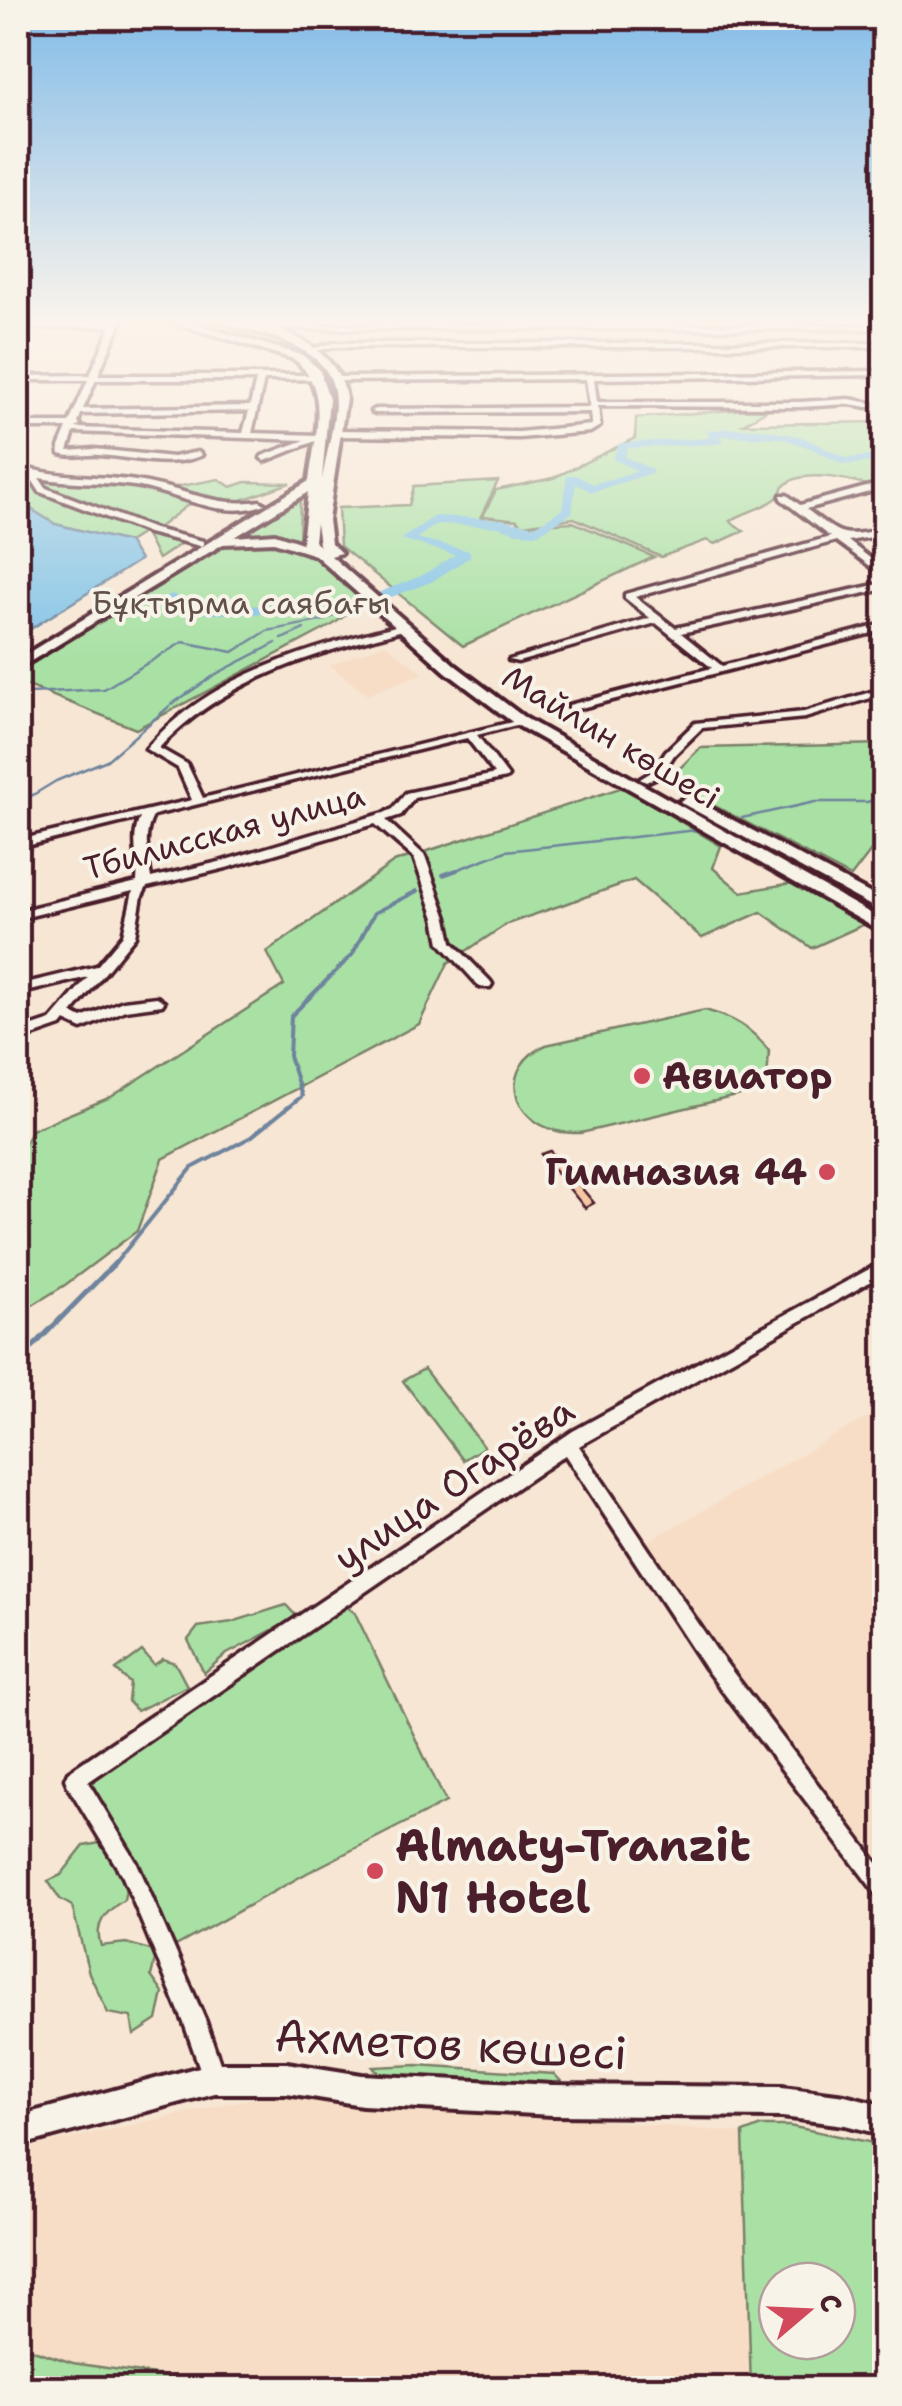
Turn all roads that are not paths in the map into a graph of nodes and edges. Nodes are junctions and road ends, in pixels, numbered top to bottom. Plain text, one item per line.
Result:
1 (49, 432) edge
2 (69, 432) edge
3 (188, 432) edge
4 (320, 432) edge
5 (565, 432) edge
6 (335, 433) joint
7 (248, 435) joint
8 (319, 438) junction
9 (18, 440) edge
10 (198, 455) dead end
11 (265, 458) dead end
12 (18, 470) edge
13 (330, 471) junction
14 (34, 475) junction
15 (310, 483) junction
16 (870, 489) dead end
17 (326, 497) junction
18 (784, 497) dead end
19 (260, 504) junction
20 (799, 508) junction
21 (884, 532) edge
22 (839, 537) junction
23 (206, 543) junction
24 (315, 551) junction
25 (884, 573) edge
26 (884, 586) edge
27 (370, 590) junction
28 (392, 609) junction
29 (655, 620) junction
30 (884, 627) edge
31 (403, 628) junction
32 (672, 632) junction
33 (18, 655) edge
34 (514, 660) dead end
35 (18, 665) edge
36 (718, 668) junction
37 (884, 691) edge
38 (573, 707) dead end
39 (520, 721) junction
40 (470, 735) junction
41 (646, 779) junction
42 (199, 802) junction
43 (148, 815) junction
44 (377, 819) junction
45 (18, 844) edge
46 (758, 847) junction
47 (140, 885) junction
48 (18, 915) edge
49 (883, 920) edge
50 (102, 969) junction
51 (485, 984) dead end
52 (18, 988) edge
53 (156, 1002) dead end
54 (65, 1015) junction
55 (18, 1036) edge
56 (884, 1267) edge
57 (568, 1444) junction
58 (884, 1888) edge
59 (214, 2078) junction
60 (884, 2120) edge
61 (18, 2131) edge

1 - 9 street
2 - 10 street
3 - 7 street
4 - 8 main road
5 - 6 street
6 - 13 main road, Майлин көшесі
7 - 8 street
8 - 11 street
8 - 15 main road
12 - 14 street
13 - 15 main road
13 - 17 main road, Майлин көшесі
14 - 19 street
14 - 23 street
15 - 17 main road
15 - 19 main road
15 - 23 main road
15 - 24 main road
16 - 20 street
17 - 27 main road, Майлин көшесі
18 - 20 street
19 - 23 main road
20 - 22 street
21 - 22 street
22 - 25 street
22 - 29 street
23 - 24 main road
23 - 33 main road
23 - 35 main road
24 - 27 main road, Майлин көшесі
26 - 32 street
27 - 28 main road, Майлин көшесі
28 - 31 main road, Майлин көшесі
28 - 41 main road, Майлин көшесі
29 - 32 street
29 - 34 street
30 - 36 street
31 - 39 main road, Майлин көшесі
31 - 42 street
32 - 36 street
36 - 38 street
37 - 41 street
39 - 40 street
39 - 46 main road, Майлин көшесі
40 - 42 street
40 - 44 street, Тбилисская улица
41 - 46 main road, Майлин көшесі
42 - 43 street
43 - 45 street
43 - 47 street
44 - 47 street, Тбилисская улица
44 - 51 street
46 - 49 main road, Майлин көшесі
47 - 48 street, Тбилисская улица
47 - 50 street
50 - 52 street
50 - 54 street
53 - 54 street
54 - 55 street
56 - 57 street, улица Огарёва
57 - 58 street
57 - 59 street, улица Огарёва
59 - 60 main road, Ахметов көшесі
59 - 61 main road, Ахметов көшесі

